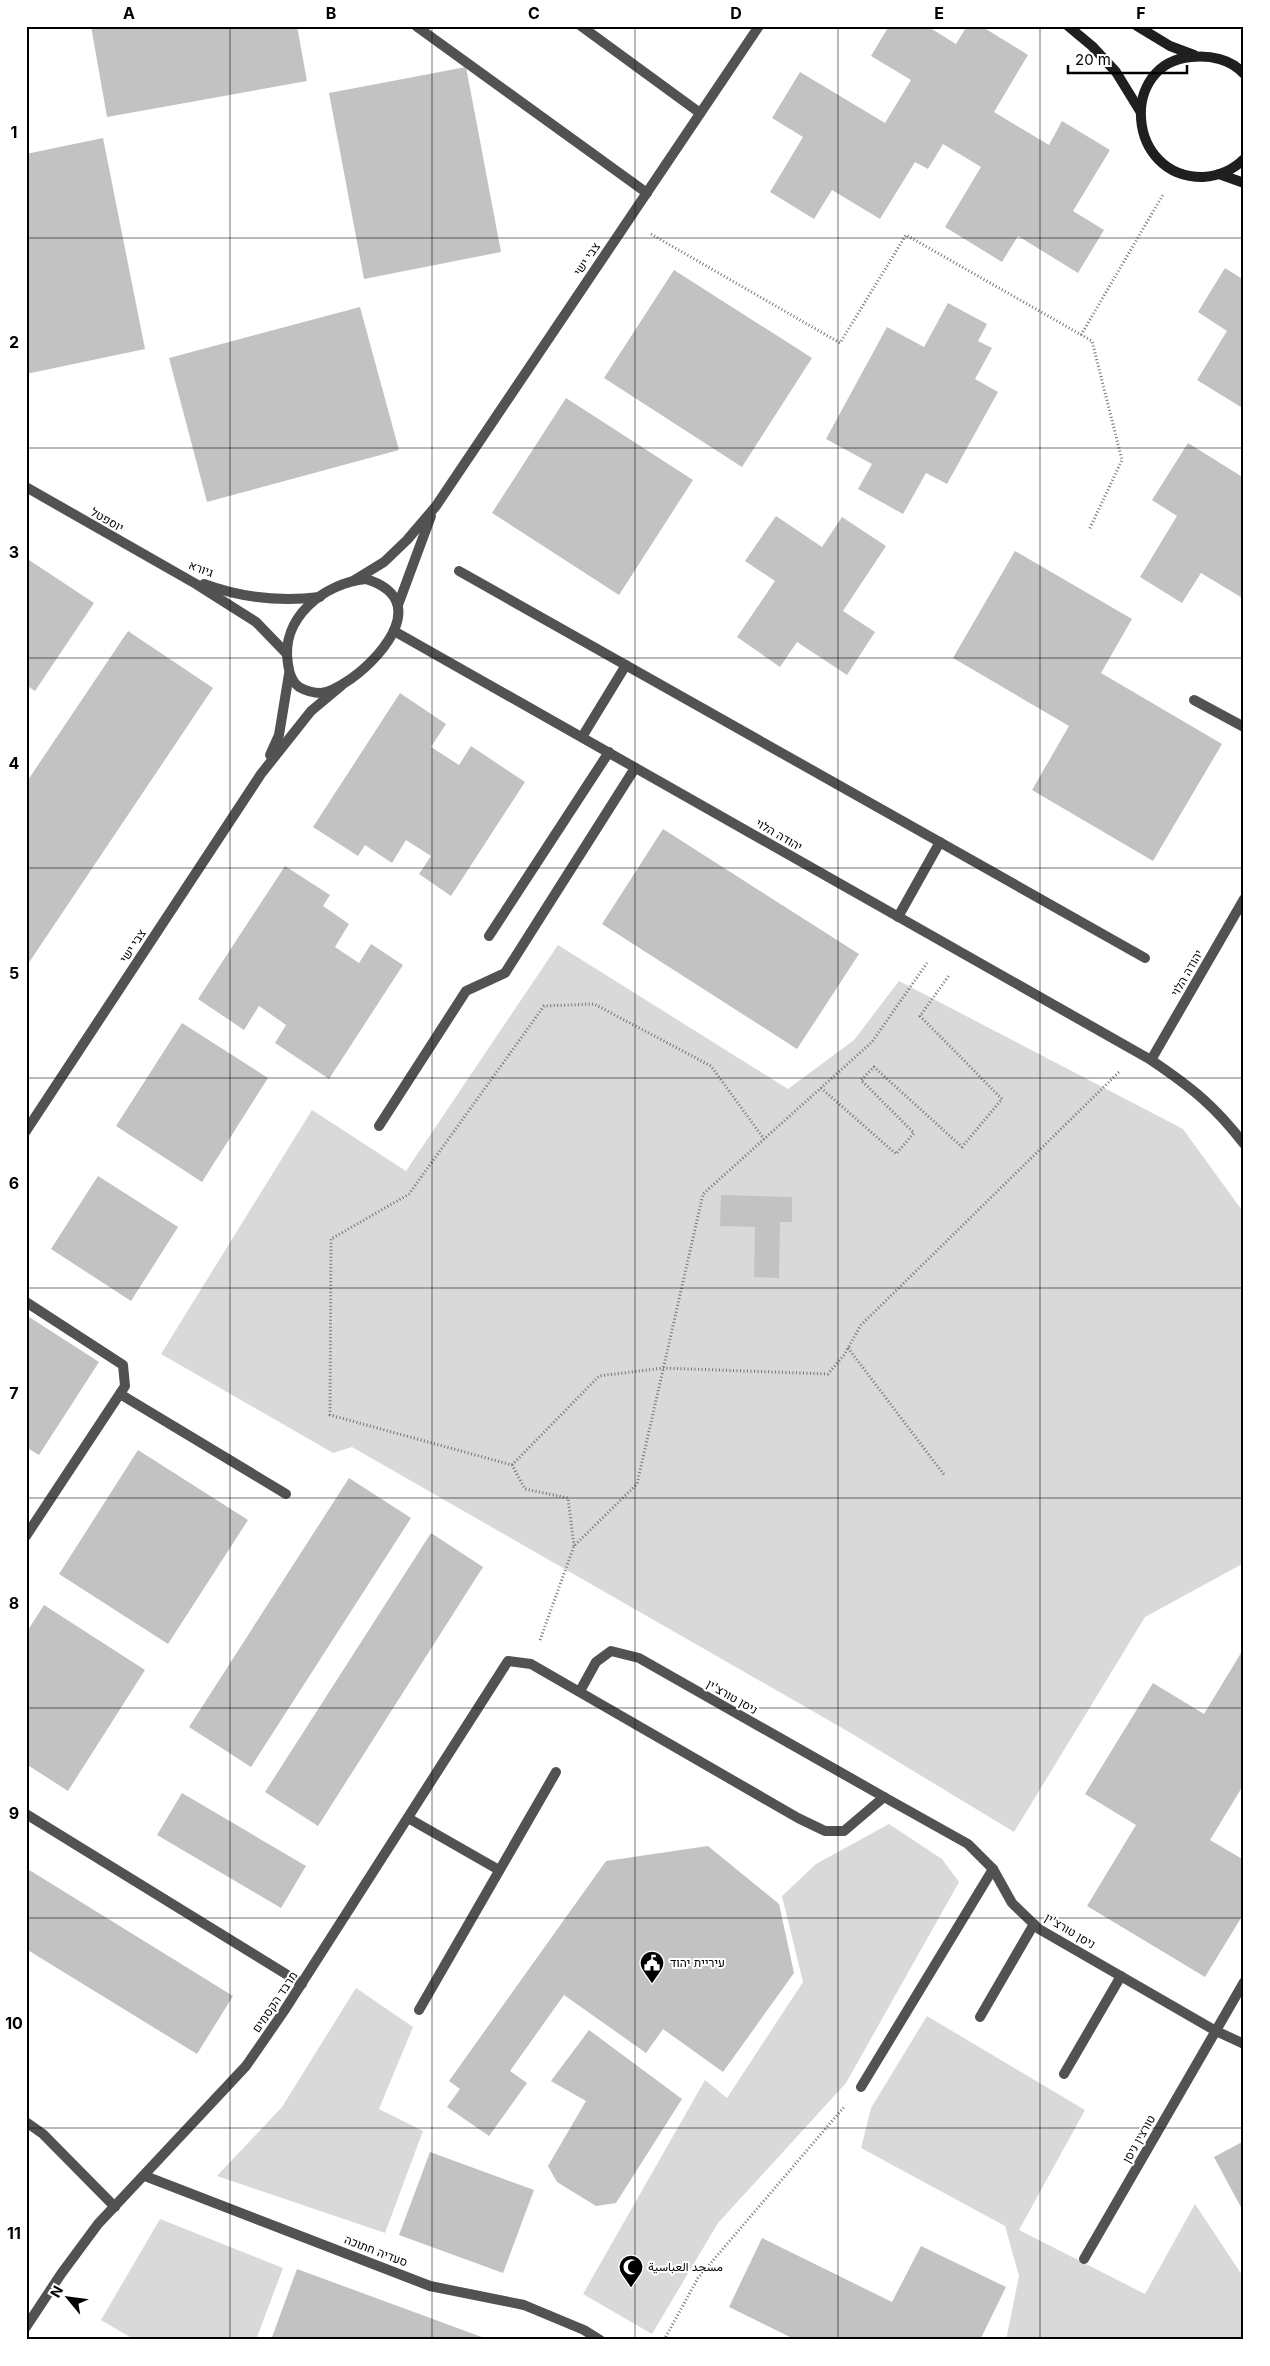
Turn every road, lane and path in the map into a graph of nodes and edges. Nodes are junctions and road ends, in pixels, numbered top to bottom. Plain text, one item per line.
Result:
1 (416, 26) edge
2 (581, 26) edge
3 (759, 26) edge
4 (1068, 26) edge
5 (1137, 26) edge
6 (1198, 56) junction
7 (1243, 71) edge
8 (1140, 111) junction
9 (700, 113) junction
10 (1244, 159) edge
11 (1176, 172) junction
12 (1219, 174) junction
13 (1244, 183) edge
14 (647, 193) junction
15 (628, 220) junction
16 (1082, 335) junction
17 (26, 487) edge
18 (436, 506) junction
19 (1088, 530) dead end
20 (459, 571) dead end
21 (177, 574) junction
22 (353, 581) junction
23 (320, 597) junction
24 (398, 605) junction
25 (394, 631) junction
26 (286, 653) junction
27 (626, 665) junction
28 (289, 674) junction
29 (341, 686) junction
30 (1194, 700) dead end
31 (1244, 727) edge
32 (582, 737) junction
33 (609, 752) junction
34 (635, 768) junction
35 (261, 774) junction
36 (940, 842) junction
37 (1244, 898) edge
38 (898, 917) junction
39 (489, 936) dead end
40 (942, 942) junction
41 (964, 954) junction
42 (1145, 958) dead end
43 (1138, 1053) junction
44 (1151, 1060) junction
45 (821, 1088) junction
46 (379, 1126) dead end
47 (26, 1131) edge
48 (764, 1139) junction
49 (1244, 1144) edge
50 (26, 1302) edge
51 (848, 1348) junction
52 (663, 1368) junction
53 (120, 1394) junction
54 (512, 1465) junction
55 (945, 1476) dead end
56 (286, 1494) dead end
57 (26, 1536) edge
58 (574, 1546) junction
59 (532, 1664) junction
60 (580, 1691) junction
61 (556, 1772) dead end
62 (884, 1797) junction
63 (26, 1814) edge
64 (408, 1818) junction
65 (993, 1869) junction
66 (500, 1870) junction
67 (1034, 1924) junction
68 (1121, 1976) junction
69 (1244, 1982) edge
70 (302, 1984) junction
71 (419, 2010) dead end
72 (980, 2017) dead end
73 (1216, 2031) junction
74 (1244, 2044) edge
75 (1064, 2074) dead end
76 (861, 2087) joint
77 (26, 2122) edge
78 (145, 2176) junction
79 (115, 2207) junction
80 (1084, 2259) dead end
81 (26, 2327) edge
82 (600, 2340) edge
83 (664, 2340) edge

1 - 14 street
2 - 9 street
3 - 9 street, צבי ישי
4 - 8 street
5 - 6 street
6 - 7 street
6 - 8 street
8 - 11 street
9 - 14 street, צבי ישי
10 - 12 street
11 - 12 street
11 - 16 path
12 - 13 street
14 - 15 street, צבי ישי
15 - 16 path
15 - 18 street, צבי ישי
16 - 19 path
17 - 21 street, יוספטל
18 - 22 street, צבי ישי
18 - 24 street, צבי ישי
20 - 27 street
21 - 23 street, גיורא
21 - 26 street, גיורא
22 - 23 street
22 - 24 street
23 - 26 street
24 - 25 street
25 - 29 street
25 - 32 street, יהודה הלוי
26 - 28 street
27 - 32 street
27 - 36 street
28 - 29 street
28 - 35 street, צבי ישי
29 - 35 street, צבי ישי
30 - 31 street
32 - 33 street, יהודה הלוי
33 - 34 street, יהודה הלוי
33 - 39 street
34 - 38 street, יהודה הלוי
34 - 46 street
35 - 47 street, צבי ישי
36 - 38 street
36 - 42 street
37 - 44 street, יהודה הלוי
38 - 40 street, יהודה הלוי
40 - 41 street, יהודה הלוי
40 - 45 path
41 - 43 street, יהודה הלוי
41 - 45 path
43 - 44 street, יהודה הלוי
43 - 51 path
44 - 49 street, יהודה הלוי
45 - 48 path
48 - 52 path
48 - 54 path
50 - 53 street
51 - 52 path
51 - 55 path
52 - 54 path
52 - 58 path
53 - 56 street
53 - 57 street
54 - 58 path
58 - 59 path
59 - 60 street
59 - 64 street, מרבד הקסמים
60 - 62 street
60 - 62 street, ניסן טורצ'ין
61 - 66 street
62 - 65 street, ניסן טורצ'ין
63 - 70 street
64 - 66 street
64 - 70 street, מרבד הקסמים
65 - 67 street, ניסן טורצ'ין
65 - 76 street
66 - 71 street
67 - 68 street, ניסן טורצ'ין
67 - 72 street
68 - 73 street, ניסן טורצ'ין
68 - 75 street
69 - 73 street, טורצין ניסן
70 - 78 street, מרבד הקסמים
73 - 74 street
73 - 80 street, טורצין ניסן
76 - 83 path
77 - 79 street
78 - 79 street, מרבד הקסמים
78 - 82 street, סעדיה חתוכה
79 - 81 street, מרבד הקסמים

